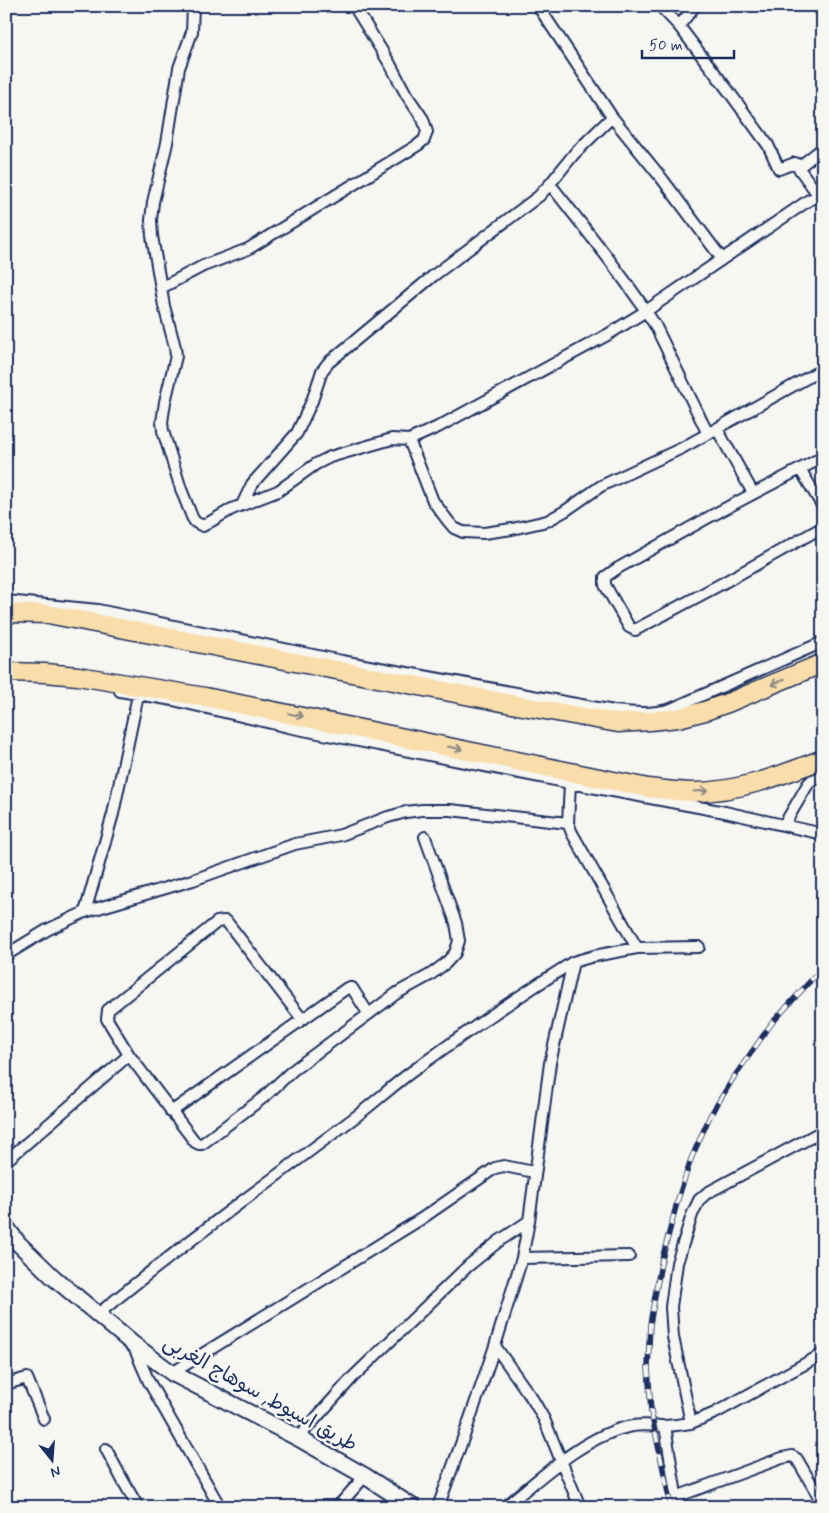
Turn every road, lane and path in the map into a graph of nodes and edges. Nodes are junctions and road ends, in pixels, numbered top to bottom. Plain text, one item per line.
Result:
1 (193, 6) edge
2 (354, 6) edge
3 (538, 6) edge
4 (660, 6) edge
5 (695, 6) edge
6 (817, 6) edge
7 (823, 13) edge
8 (679, 26) junction
9 (612, 117) junction
10 (823, 148) edge
11 (799, 167) junction
12 (550, 184) junction
13 (821, 195) edge
14 (722, 260) junction
15 (161, 288) junction
16 (646, 311) junction
17 (823, 369) edge
18 (712, 431) junction
19 (409, 440) junction
20 (823, 457) edge
21 (800, 469) junction
22 (753, 493) junction
23 (242, 504) junction
24 (823, 507) edge
25 (823, 527) edge
26 (6, 601) edge
27 (6, 613) edge
28 (823, 642) edge
29 (823, 663) edge
30 (6, 672) edge
31 (6, 680) edge
32 (138, 695) junction
33 (823, 759) edge
34 (823, 778) edge
35 (570, 783) junction
36 (568, 823) junction
37 (784, 826) junction
38 (823, 834) edge
39 (425, 837) dead end
40 (85, 912) junction
41 (699, 947) dead end
42 (638, 948) junction
43 (6, 955) edge
44 (573, 962) junction
45 (368, 1013) junction
46 (302, 1019) junction
47 (129, 1055) junction
48 (171, 1112) junction
49 (823, 1133) edge
50 (6, 1161) edge
51 (534, 1172) junction
52 (529, 1220) junction
53 (6, 1227) edge
54 (630, 1256) dead end
55 (522, 1258) junction
56 (98, 1314) junction
57 (133, 1344) junction
58 (495, 1346) junction
59 (823, 1354) edge
60 (172, 1373) junction
61 (6, 1384) edge
62 (44, 1419) dead end
63 (690, 1423) junction
64 (665, 1426) junction
65 (298, 1438) junction
66 (106, 1450) dead end
67 (562, 1462) junction
68 (365, 1476) junction
69 (677, 1502) edge
70 (341, 1505) edge
71 (822, 1506) edge
72 (138, 1507) edge
73 (220, 1507) edge
74 (413, 1507) edge
75 (438, 1507) edge
76 (505, 1507) edge
77 (580, 1507) edge

1 - 15 street
2 - 15 street
3 - 9 street
4 - 8 street
5 - 8 street
6 - 7 street
8 - 11 street
9 - 12 street
9 - 14 street
10 - 11 street
11 - 13 street
12 - 16 street
12 - 23 street
13 - 14 street
14 - 16 street
15 - 23 street
16 - 18 street
16 - 19 street
17 - 18 street
18 - 19 street
18 - 22 street
19 - 23 street
20 - 21 street
21 - 22 street
21 - 24 street
22 - 25 street
26 - 28 street
29 -> 27 highway
30 -> 33 highway
31 - 32 street
32 - 35 street
32 - 40 street
34 - 37 street
35 - 36 street
35 - 37 street
36 - 40 street
36 - 42 street
37 - 38 street
39 - 45 street
40 - 43 street
41 - 42 street
42 - 44 street
44 - 51 street
44 - 56 street
45 - 46 street
45 - 48 street
46 - 47 street
46 - 48 street
47 - 48 street
47 - 50 street
49 - 63 street
51 - 52 street
51 - 60 street
52 - 55 street
52 - 65 street
53 - 56 main road, طريق اسيوط, سوهاج الغربى
54 - 55 street
55 - 58 street
56 - 57 main road, طريق اسيوط, سوهاج الغربى
57 - 60 main road, طريق اسيوط, سوهاج الغربى
57 - 73 street
58 - 67 street
58 - 75 street
59 - 63 street
60 - 65 main road, طريق اسيوط, سوهاج الغربى
61 - 62 street
63 - 64 street
64 - 67 street
64 - 69 street
65 - 68 main road, طريق اسيوط, سوهاج الغربى
66 - 72 street
67 - 76 street
67 - 77 street
68 - 70 street
68 - 74 main road, طريق اسيوط, سوهاج الغربى
69 - 71 street

